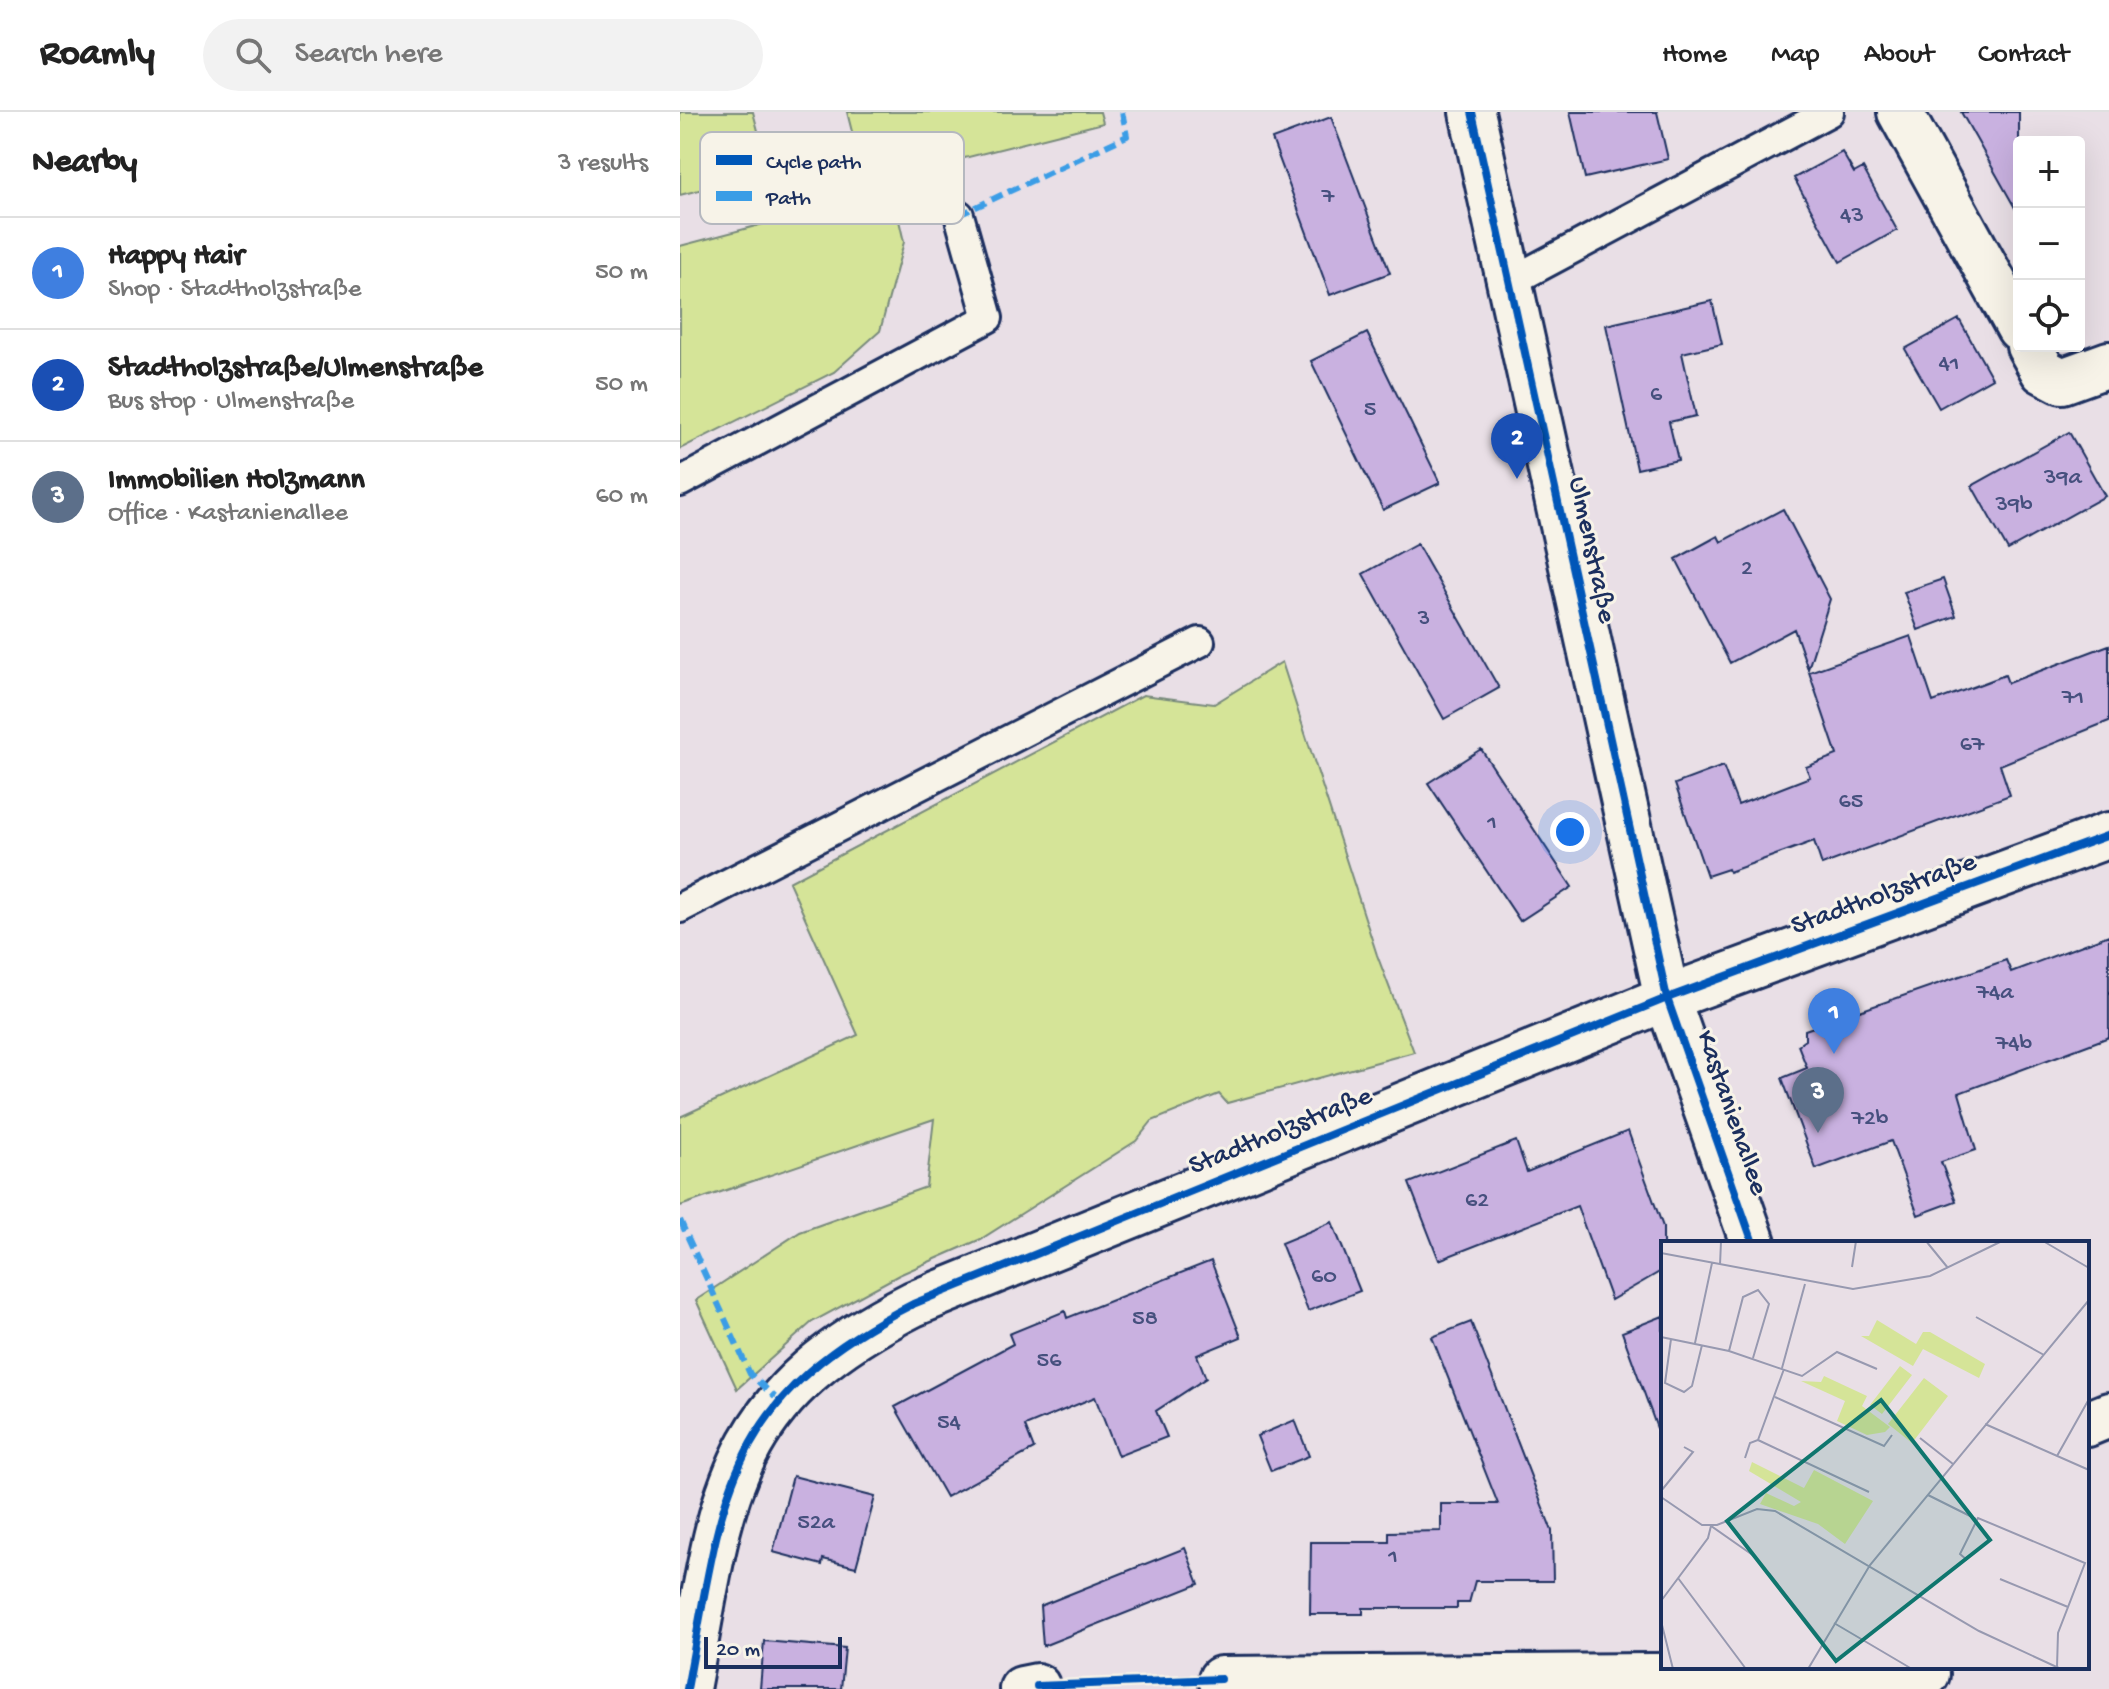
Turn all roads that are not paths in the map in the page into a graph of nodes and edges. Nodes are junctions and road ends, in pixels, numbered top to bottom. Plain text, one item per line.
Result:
1 (1472, 112) edge
2 (1829, 112) edge
3 (1900, 112) edge
4 (962, 224) edge
5 (1510, 282) junction
6 (2013, 317) edge
7 (2032, 352) edge
8 (2109, 364) edge
9 (680, 482) edge
10 (1200, 642) dead end
11 (2109, 835) edge
12 (680, 908) edge
13 (1667, 998) junction
14 (1752, 1241) edge
15 (2109, 1415) edge
16 (2089, 1423) edge
17 (1928, 1677) edge
18 (1221, 1679) dead end
19 (687, 1689) edge

1 - 5 street, Ulmenstraße
2 - 5 lane
3 - 6 street
4 - 9 lane
5 - 13 street, Ulmenstraße
7 - 8 street
10 - 12 lane
11 - 13 street, Stadtholzstraße
13 - 14 street, Kastanienallee
13 - 19 street, Stadtholzstraße
15 - 16 street
17 - 18 street

